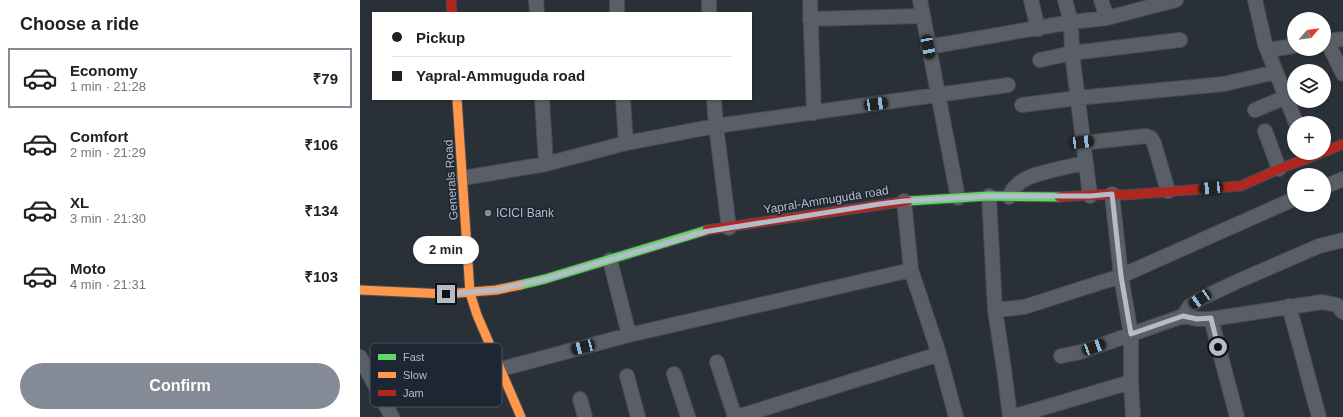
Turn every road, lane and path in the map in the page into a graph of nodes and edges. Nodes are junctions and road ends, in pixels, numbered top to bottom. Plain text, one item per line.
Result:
1 (451, 0) edge
2 (536, 0) edge
3 (616, 0) edge
4 (709, 0) edge
5 (810, 0) edge
6 (920, 0) edge
7 (1031, 0) edge
8 (1065, 0) edge
9 (1101, 0) edge
10 (1176, 0) edge
11 (1258, 0) edge
12 (1135, 5) edge
13 (452, 12) edge
14 (537, 12) edge
15 (617, 12) edge
16 (709, 12) edge
17 (922, 16) junction
18 (1107, 18) junction
19 (810, 19) junction
20 (1071, 22) junction
21 (1038, 29) junction
22 (1343, 39) edge
23 (1180, 40) dead end
24 (1331, 41) edge
25 (928, 47) junction
26 (1287, 47) edge
27 (1268, 50) junction
28 (1331, 51) edge
29 (1072, 53) junction
30 (1040, 60) dead end
31 (1276, 72) junction
32 (1343, 74) edge
33 (1008, 85) dead end
34 (937, 96) junction
35 (1286, 97) junction
36 (1077, 98) junction
37 (457, 100) edge
38 (542, 100) edge
39 (623, 100) edge
40 (714, 100) edge
41 (1022, 105) dead end
42 (1256, 110) dead end
43 (814, 113) junction
44 (1293, 116) edge
45 (716, 126) junction
46 (1265, 131) dead end
47 (1082, 142) junction
48 (626, 143) junction
49 (1343, 144) edge
50 (1331, 148) edge
51 (1301, 160) edge
52 (1085, 163) junction
53 (546, 164) junction
54 (1279, 169) junction
55 (463, 178) junction
56 (1343, 180) edge
57 (1331, 184) edge
58 (1168, 191) junction
59 (1112, 194) junction
60 (989, 196) junction
61 (1090, 196) junction
62 (1010, 197) junction
63 (958, 198) junction
64 (904, 201) junction
65 (1287, 203) edge
66 (729, 228) junction
67 (1343, 240) edge
68 (610, 260) junction
69 (911, 270) junction
70 (1121, 276) junction
71 (360, 290) edge
72 (470, 293) junction
73 (1290, 306) junction
74 (995, 310) junction
75 (1343, 312) edge
76 (1183, 316) junction
77 (1211, 318) junction
78 (1131, 334) junction
79 (629, 335) junction
80 (489, 343) edge
81 (938, 354) junction
82 (1061, 356) dead end
83 (360, 357) edge
84 (718, 362) dead end
85 (502, 369) edge
86 (502, 371) edge
87 (674, 374) dead end
88 (370, 376) edge
89 (627, 376) dead end
90 (1131, 382) junction
91 (580, 399) dead end
92 (387, 407) edge
93 (392, 417) edge
94 (521, 417) edge
95 (585, 417) edge
96 (638, 417) edge
97 (688, 417) edge
98 (736, 417) edge
99 (956, 417) edge
100 (1011, 417) edge
101 (1133, 417) edge
102 (1237, 417) edge
103 (1319, 417) edge

1 - 13 main road
2 - 14 street
3 - 15 street
4 - 16 street
5 - 19 street
6 - 17 street
7 - 21 street
8 - 20 street
9 - 18 street
10 - 12 street
11 - 27 street
12 - 18 street
17 - 19 street
17 - 25 street
18 - 20 street
19 - 43 street
20 - 21 street
20 - 29 street
21 - 25 street
22 - 24 street
23 - 29 street
25 - 34 street
26 - 27 street
27 - 31 street
28 - 32 street
29 - 30 street
29 - 36 street
31 - 35 street
31 - 36 street
33 - 34 street
34 - 43 street
34 - 63 street
35 - 42 street
35 - 44 street
36 - 41 street
36 - 47 street
37 - 55 main road, Generals Road
38 - 53 street
39 - 48 street
40 - 45 street
43 - 45 street
45 - 48 street
45 - 66 street
46 - 54 street
47 - 52 street
47 - 58 street
48 - 53 street
49 - 50 main road, Yapral-Ammuguda road
51 - 54 main road, Yapral-Ammuguda road
52 - 61 street
52 - 62 street
53 - 55 street
54 - 58 main road, Yapral-Ammuguda road
55 - 72 main road, Generals Road
56 - 57 street
58 - 59 main road, Yapral-Ammuguda road
59 - 61 main road, Yapral-Ammuguda road
59 - 70 street
60 - 62 main road, Yapral-Ammuguda road
60 - 63 main road, Yapral-Ammuguda road
60 - 74 street
61 - 62 main road, Yapral-Ammuguda road
63 - 64 main road, Yapral-Ammuguda road
64 - 66 main road, Yapral-Ammuguda road
64 - 69 street
65 - 70 street
66 - 68 main road, Yapral-Ammuguda road
67 - 76 street
68 - 72 main road, Yapral-Ammuguda road
68 - 79 street
69 - 79 street
69 - 81 street
70 - 74 street
70 - 78 street
71 - 72 main road, Yapral-Ammuguda road
72 - 80 main road, Generals Road
73 - 75 street
73 - 77 street
73 - 103 street
74 - 100 street
76 - 77 street
76 - 78 street
77 - 102 street
78 - 82 street
78 - 90 street
79 - 85 street
81 - 98 street
81 - 99 street
83 - 88 street
84 - 98 street
86 - 94 main road, Generals Road
87 - 97 street
89 - 96 street
90 - 100 street
90 - 101 street
91 - 95 street
92 - 93 street

